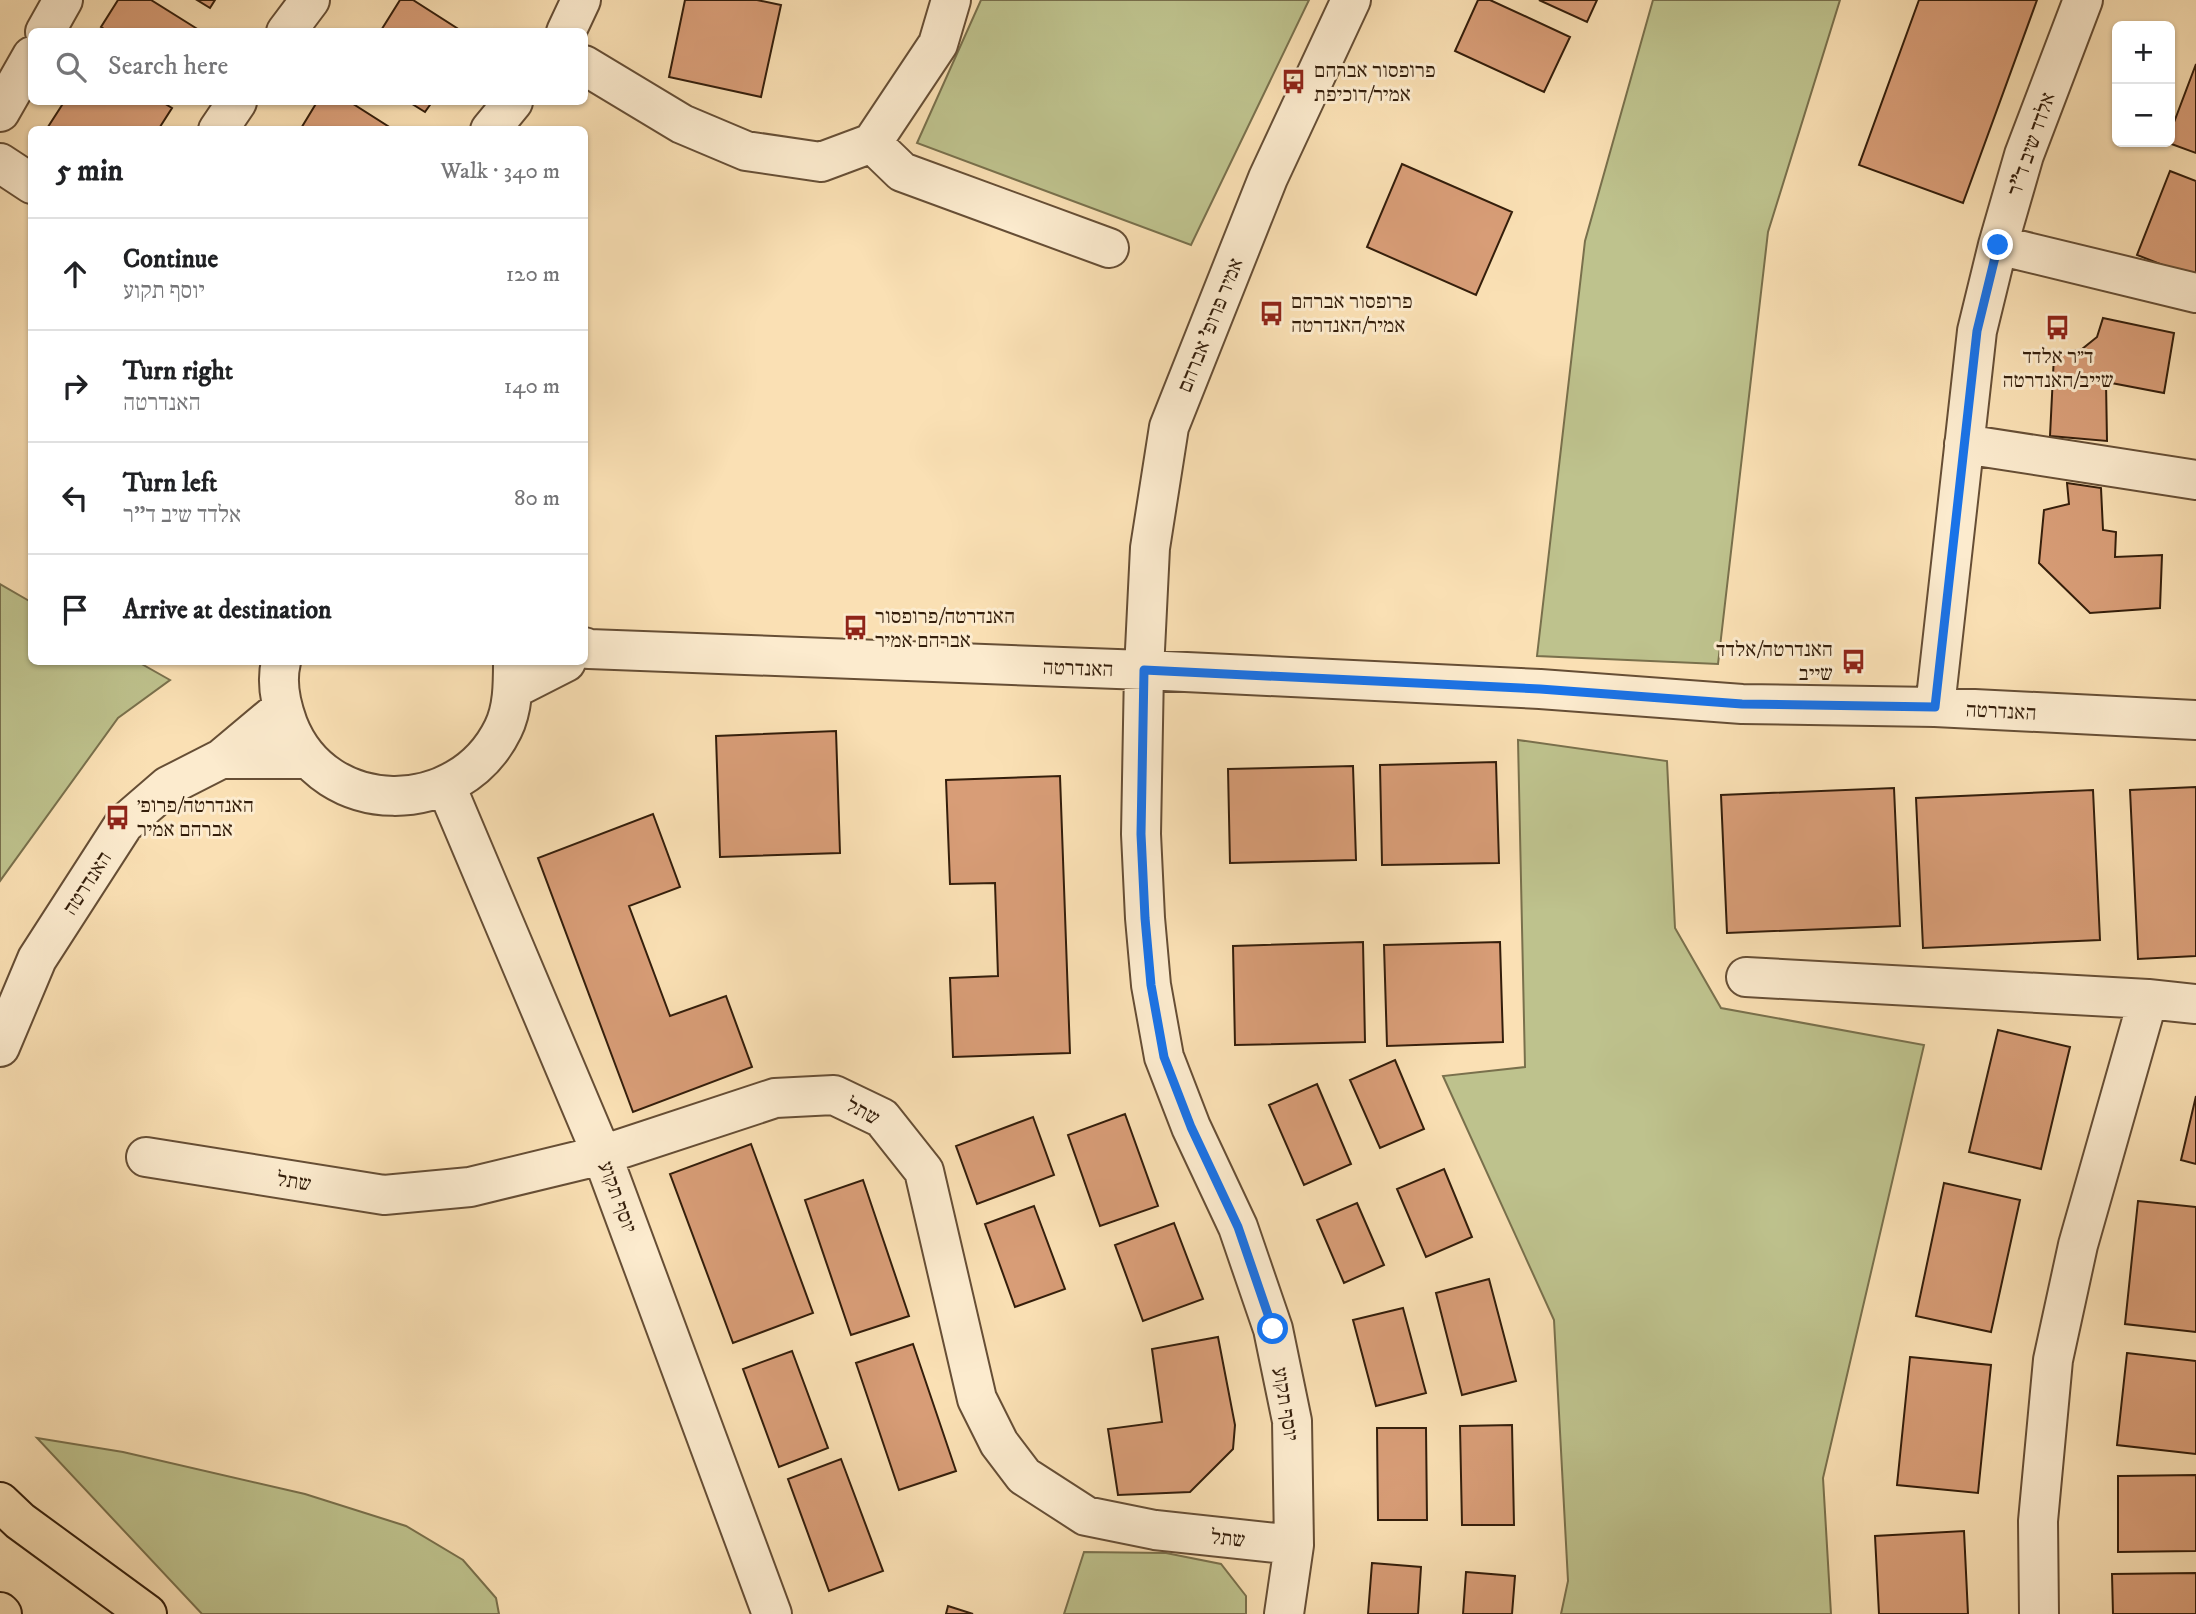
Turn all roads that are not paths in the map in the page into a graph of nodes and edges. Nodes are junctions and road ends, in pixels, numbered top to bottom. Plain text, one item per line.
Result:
1 (63, 0) edge
2 (310, 0) edge
3 (581, 0) edge
4 (951, 0) edge
5 (1351, 0) edge
6 (2083, 0) edge
7 (47, 28) edge
8 (289, 28) edge
9 (568, 28) edge
10 (28, 63) edge
11 (588, 67) edge
12 (235, 105) edge
13 (511, 105) edge
14 (0, 112) edge
15 (221, 126) edge
16 (493, 126) edge
17 (872, 143) junction
18 (0, 163) edge
19 (28, 181) edge
20 (1998, 245) junction
21 (1110, 248) dead end
22 (2196, 293) edge
23 (1964, 444) junction
24 (2196, 480) edge
25 (588, 652) edge
26 (280, 665) edge
27 (543, 665) edge
28 (1144, 670) junction
29 (513, 675) edge
30 (1935, 707) junction
31 (282, 708) junction
32 (2196, 720) edge
33 (221, 759) junction
34 (309, 759) junction
35 (446, 786) junction
36 (1746, 977) dead end
37 (2148, 999) junction
38 (2196, 1004) edge
39 (0, 1048) edge
40 (602, 1155) junction
41 (146, 1157) dead end
42 (0, 1502) edge
43 (1294, 1545) junction
44 (147, 1614) edge
45 (772, 1614) edge
46 (1284, 1614) edge
47 (2039, 1614) edge

1 - 7 street
2 - 8 street
3 - 9 street
4 - 17 street
5 - 28 street, אמיר פרופ' אברהם
6 - 20 street, אלדד שיב ד"ר
10 - 14 street
11 - 17 street
12 - 15 street
13 - 16 street
17 - 21 street
18 - 19 street
20 - 22 street
20 - 23 street, אלדד שיב ד"ר
23 - 24 street
23 - 30 street, אלדד שיב ד"ר
25 - 28 street, האנדרטה
26 - 31 street
27 - 29 street, האנדרטה
28 - 30 street, האנדרטה
28 - 43 street, יוסף תקוע
29 - 35 street
30 - 32 street, האנדרטה
31 - 33 street, האנדרטה
31 - 34 street
33 - 34 street, האנדרטה
33 - 39 street, האנדרטה
34 - 35 street
35 - 40 street, יוסף תקוע
36 - 37 street
37 - 38 street
37 - 47 street
40 - 41 street, שתל
40 - 43 street, שתל
40 - 45 street, יוסף תקוע
42 - 44 main road
43 - 46 street, יוסף תקוע

